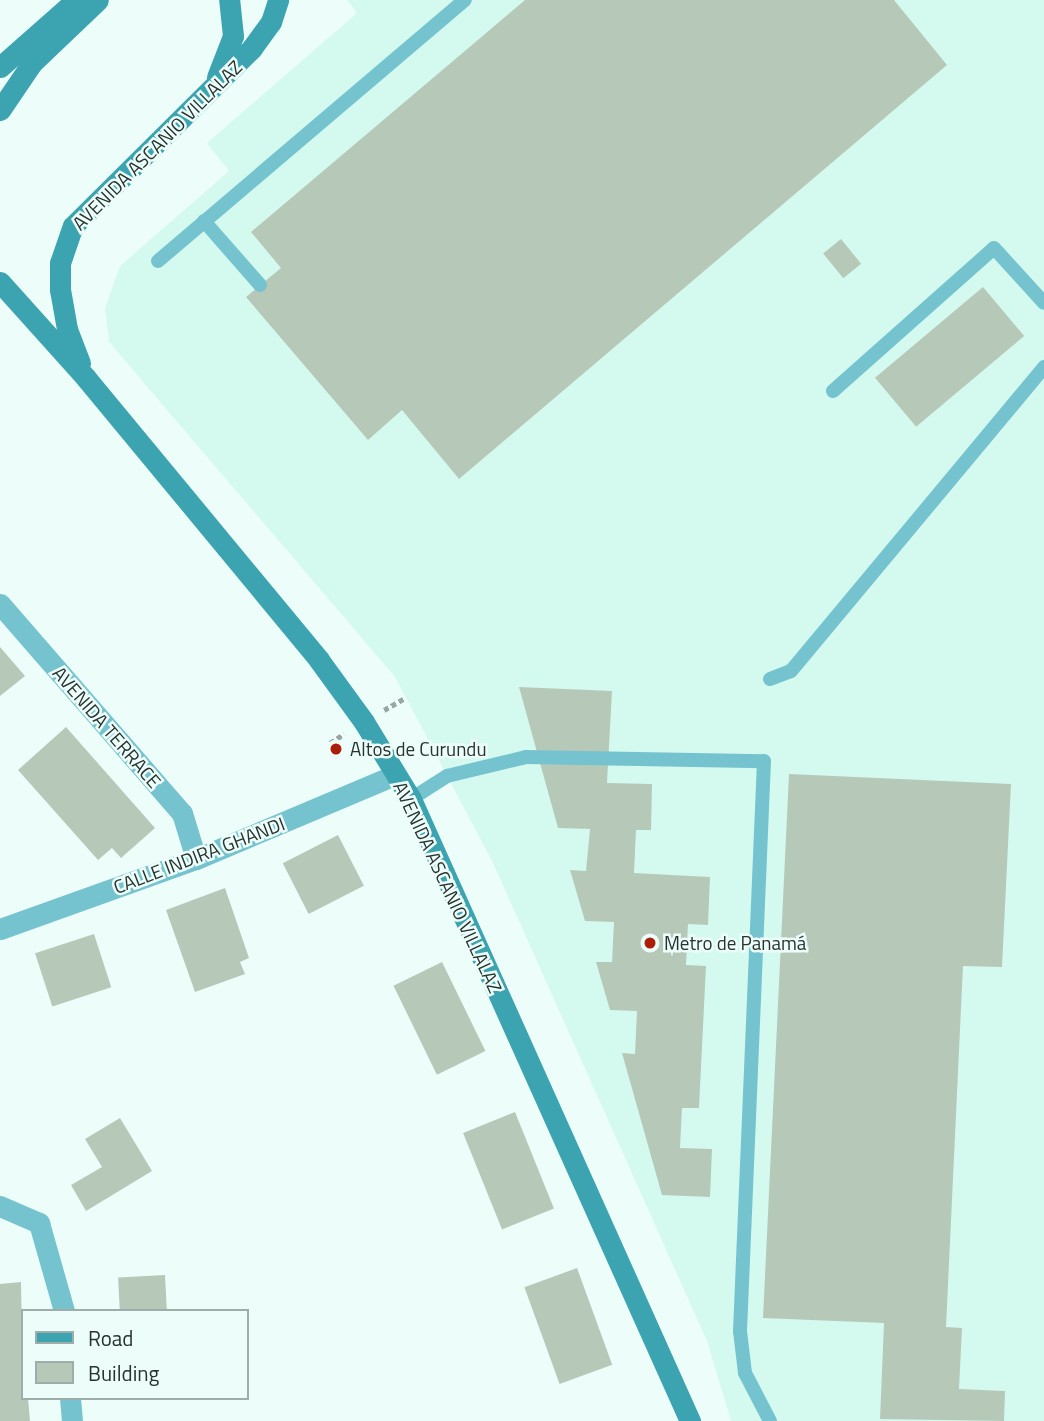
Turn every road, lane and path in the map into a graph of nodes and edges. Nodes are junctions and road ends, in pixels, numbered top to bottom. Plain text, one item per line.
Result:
1 (76, 0) edge
2 (98, 0) edge
3 (229, 0) edge
4 (278, 0) edge
5 (465, 0) edge
6 (0, 67) edge
7 (210, 91) junction
8 (0, 110) edge
9 (204, 221) junction
10 (158, 261) dead end
11 (0, 282) edge
12 (260, 285) dead end
13 (1044, 303) edge
14 (1044, 367) edge
15 (86, 378) junction
16 (833, 391) dead end
17 (0, 604) edge
18 (770, 679) dead end
19 (396, 775) junction
20 (411, 799) junction
21 (196, 859) junction
22 (0, 929) edge
23 (0, 1206) edge
24 (63, 1309) edge
25 (70, 1400) edge
26 (72, 1421) edge
27 (690, 1421) edge
28 (770, 1421) edge

1 - 6 main road
2 - 8 main road
3 - 7 main road
4 - 7 main road, AVENIDA ASCANIO VILLALAZ
5 - 9 lane
7 - 15 main road, AVENIDA ASCANIO VILLALAZ
9 - 10 lane
9 - 12 lane
11 - 15 main road, AVENIDA ASCANIO VILLALAZ
13 - 16 lane
14 - 18 lane
15 - 19 main road, AVENIDA ASCANIO VILLALAZ
17 - 21 street, AVENIDA TERRACE
19 - 20 main road, AVENIDA ASCANIO VILLALAZ
19 - 21 street, CALLE INDIRA GHANDI
20 - 27 main road, AVENIDA ASCANIO VILLALAZ
20 - 28 lane
21 - 22 street, CALLE INDIRA GHANDI
23 - 24 street
25 - 26 street

